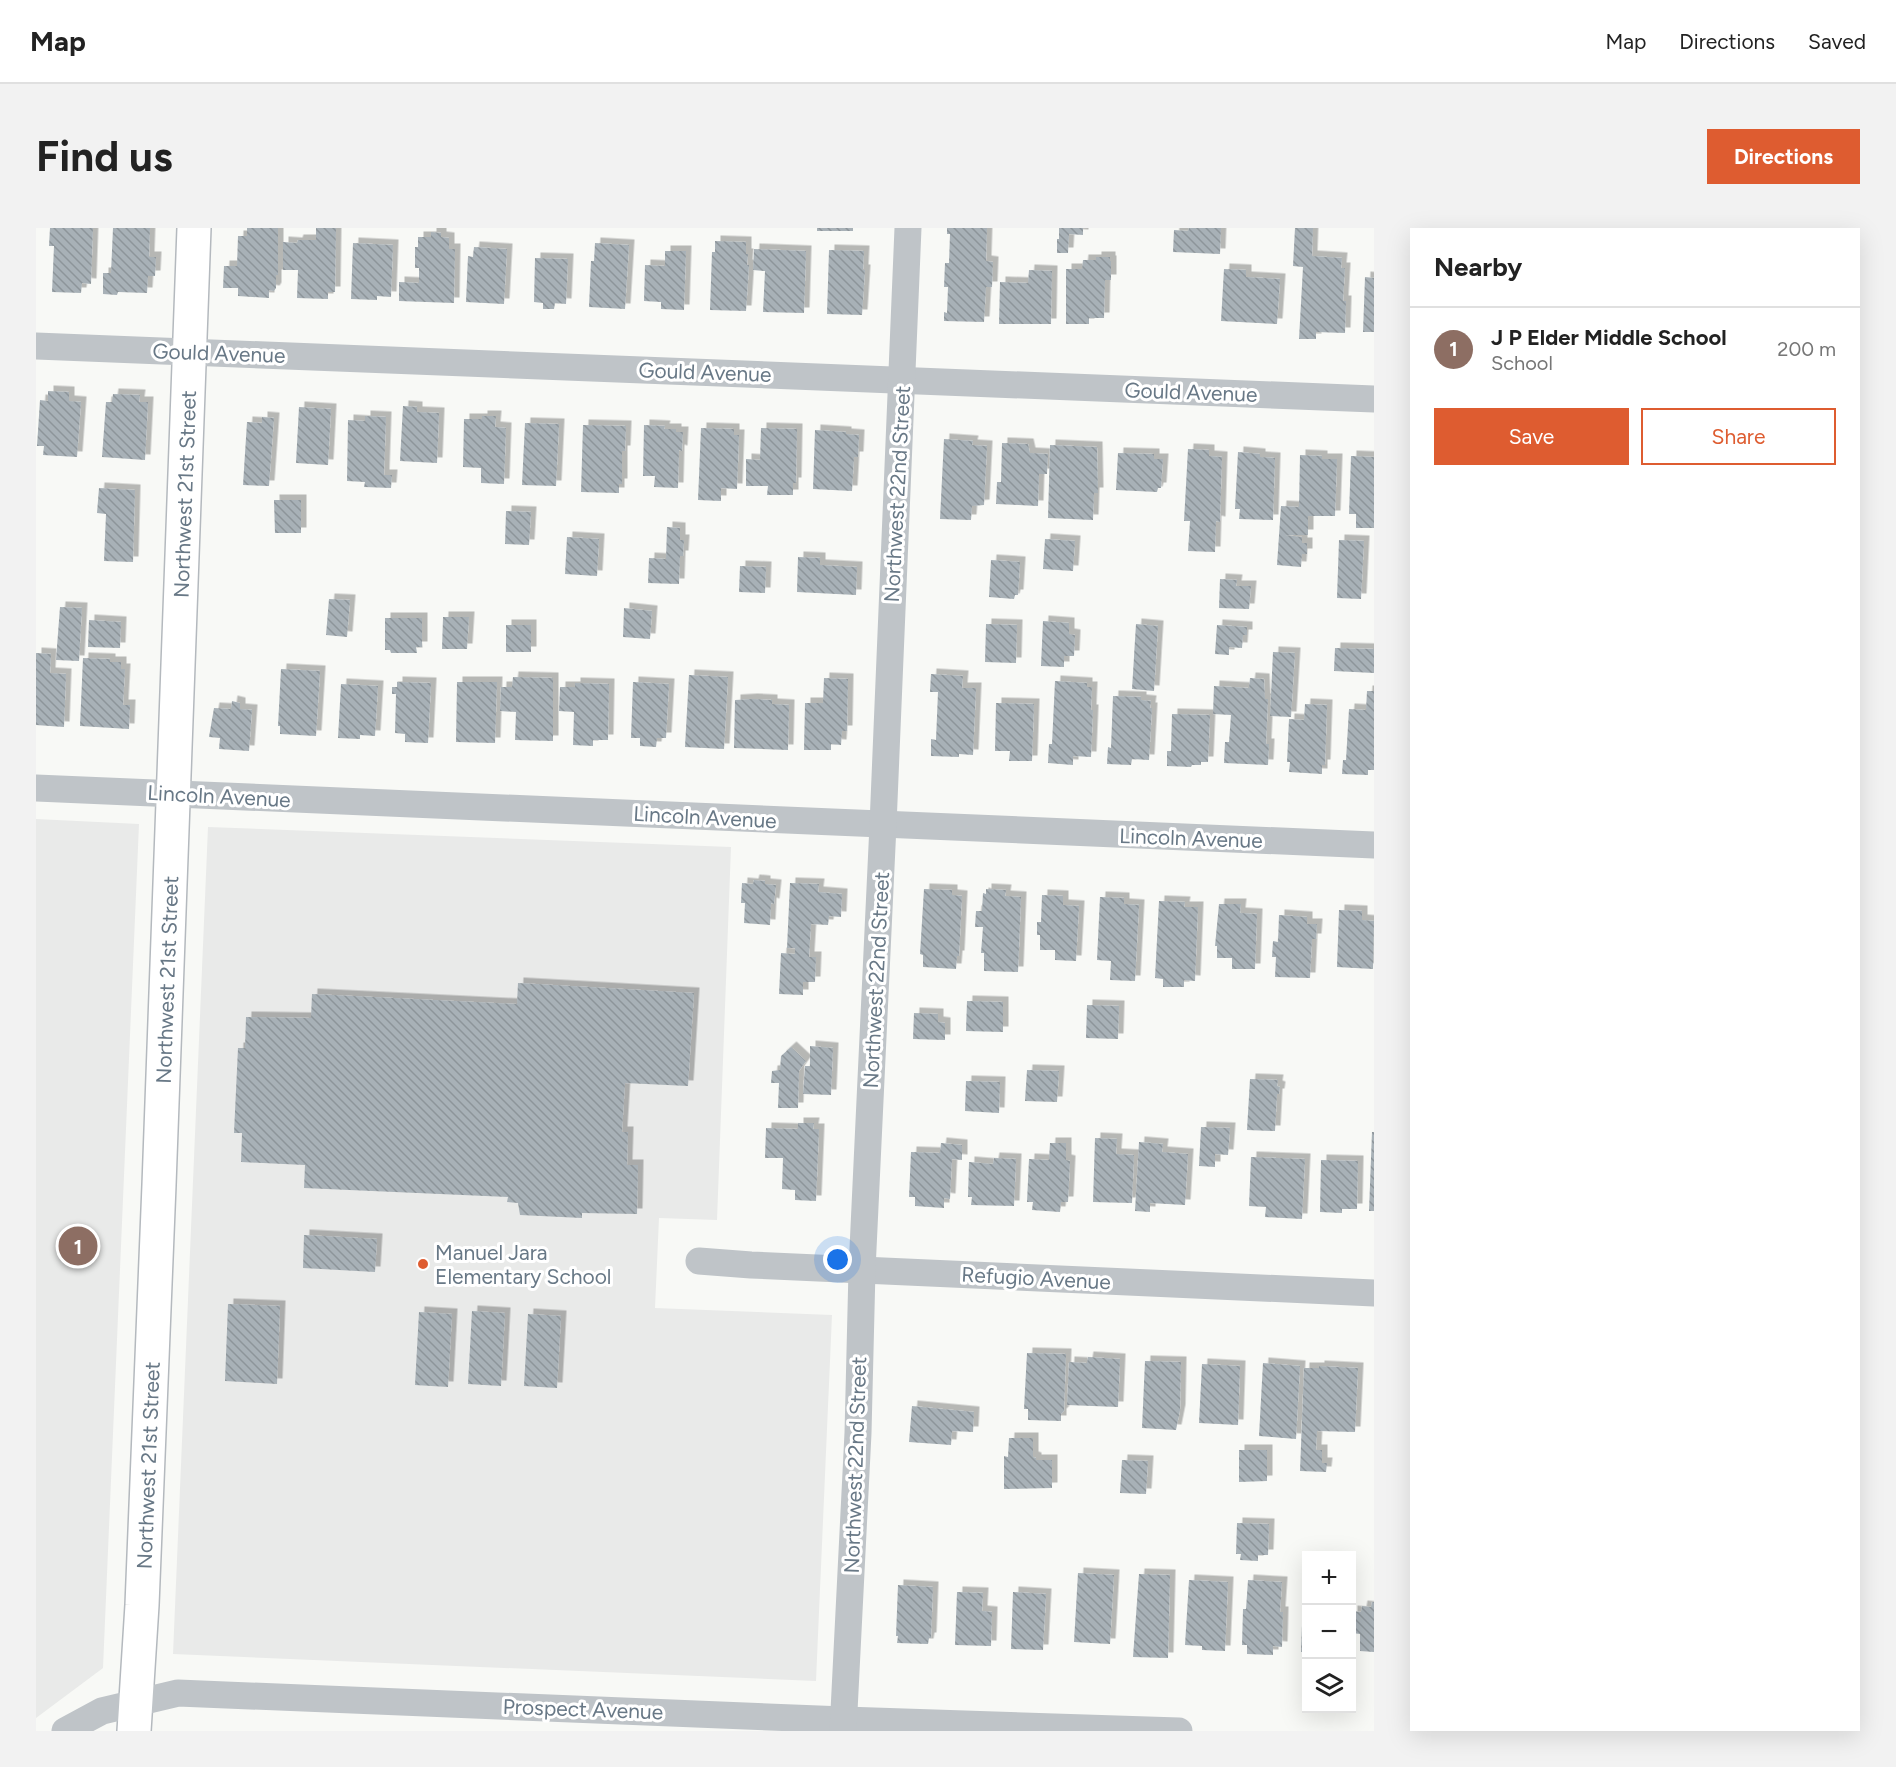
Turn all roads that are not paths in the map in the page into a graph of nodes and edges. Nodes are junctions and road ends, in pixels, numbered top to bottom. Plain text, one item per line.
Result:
1 (194, 228) edge
2 (908, 228) edge
3 (36, 346) edge
4 (189, 352) junction
5 (902, 380) junction
6 (1374, 399) edge
7 (36, 788) edge
8 (174, 793) junction
9 (883, 825) junction
10 (1374, 845) edge
11 (699, 1261) dead end
12 (862, 1270) junction
13 (1374, 1293) edge
14 (135, 1716) edge
15 (843, 1725) edge
16 (65, 1731) edge
17 (1179, 1731) edge

1 - 4 street, Northwest 21st Street
2 - 5 street, Northwest 22nd Street
3 - 4 street, Gould Avenue
4 - 5 street, Gould Avenue
4 - 8 street, Northwest 21st Street
5 - 6 street, Gould Avenue
5 - 9 street, Northwest 22nd Street
7 - 8 street, Lincoln Avenue
8 - 9 street, Lincoln Avenue
8 - 14 street, Northwest 21st Street
9 - 10 street, Lincoln Avenue
9 - 12 street, Northwest 22nd Street
11 - 12 street, Refugio Avenue
12 - 13 street, Refugio Avenue
12 - 15 street, Northwest 22nd Street
14 - 15 street, Prospect Avenue
14 - 16 street, Prospect Avenue
15 - 17 street, Prospect Avenue

